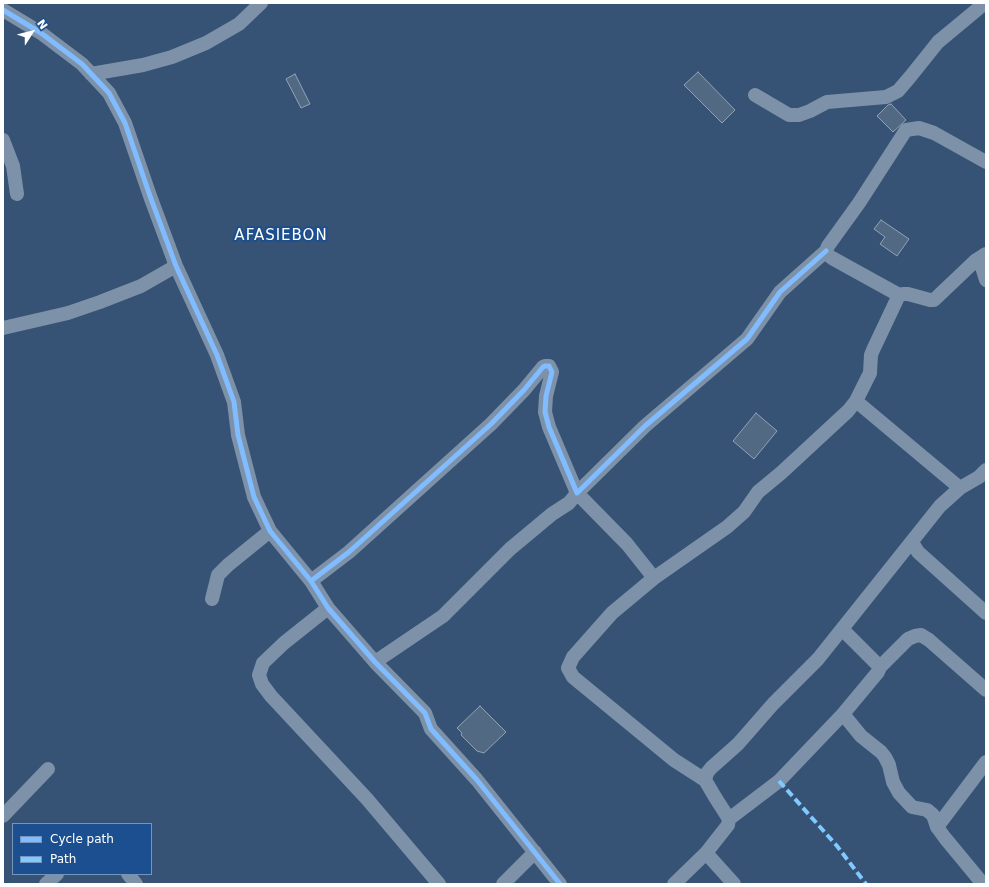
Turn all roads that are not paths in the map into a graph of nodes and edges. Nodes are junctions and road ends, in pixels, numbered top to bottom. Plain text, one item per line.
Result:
1 (261, 3) edge
2 (985, 3) edge
3 (3, 10) edge
4 (91, 74) junction
5 (755, 95) dead end
6 (3, 140) edge
7 (986, 162) edge
8 (17, 194) dead end
9 (826, 251) junction
10 (985, 254) edge
11 (176, 266) junction
12 (986, 280) edge
13 (898, 295) junction
14 (3, 328) edge
15 (856, 401) junction
16 (984, 476) edge
17 (960, 488) junction
18 (577, 493) junction
19 (270, 531) junction
20 (912, 542) junction
21 (654, 578) junction
22 (311, 582) junction
23 (212, 599) dead end
24 (328, 608) junction
25 (986, 612) edge
26 (842, 629) junction
27 (375, 662) junction
28 (880, 667) junction
29 (986, 690) edge
30 (843, 714) junction
31 (986, 762) edge
32 (48, 769) dead end
33 (705, 780) junction
34 (3, 816) edge
35 (729, 819) junction
36 (937, 827) junction
37 (535, 852) junction
38 (706, 853) junction
39 (56, 875) edge
40 (129, 875) edge
41 (46, 884) edge
42 (136, 884) edge
43 (439, 884) edge
44 (502, 884) edge
45 (560, 884) edge
46 (674, 884) edge
47 (734, 884) edge
48 (983, 884) edge

1 - 4 street
2 - 5 street
3 - 4 street
4 - 11 street
6 - 8 street
7 - 9 street
9 - 13 street
9 - 18 street
10 - 12 street
10 - 13 street
11 - 14 street
11 - 19 street
13 - 15 street
15 - 17 street
15 - 21 street
16 - 17 street
17 - 20 street
18 - 21 street
18 - 22 street
18 - 27 street
19 - 22 street
19 - 23 street
20 - 25 street
20 - 26 street
21 - 33 street
22 - 24 street
24 - 27 street
24 - 43 street
26 - 28 street
26 - 33 street
27 - 37 street
28 - 29 street
28 - 30 street
30 - 35 street
30 - 36 street
31 - 36 street
32 - 34 street
33 - 35 street
35 - 38 street
36 - 48 street
37 - 44 street
37 - 45 street
38 - 46 street
38 - 47 street
39 - 41 street
40 - 42 street

